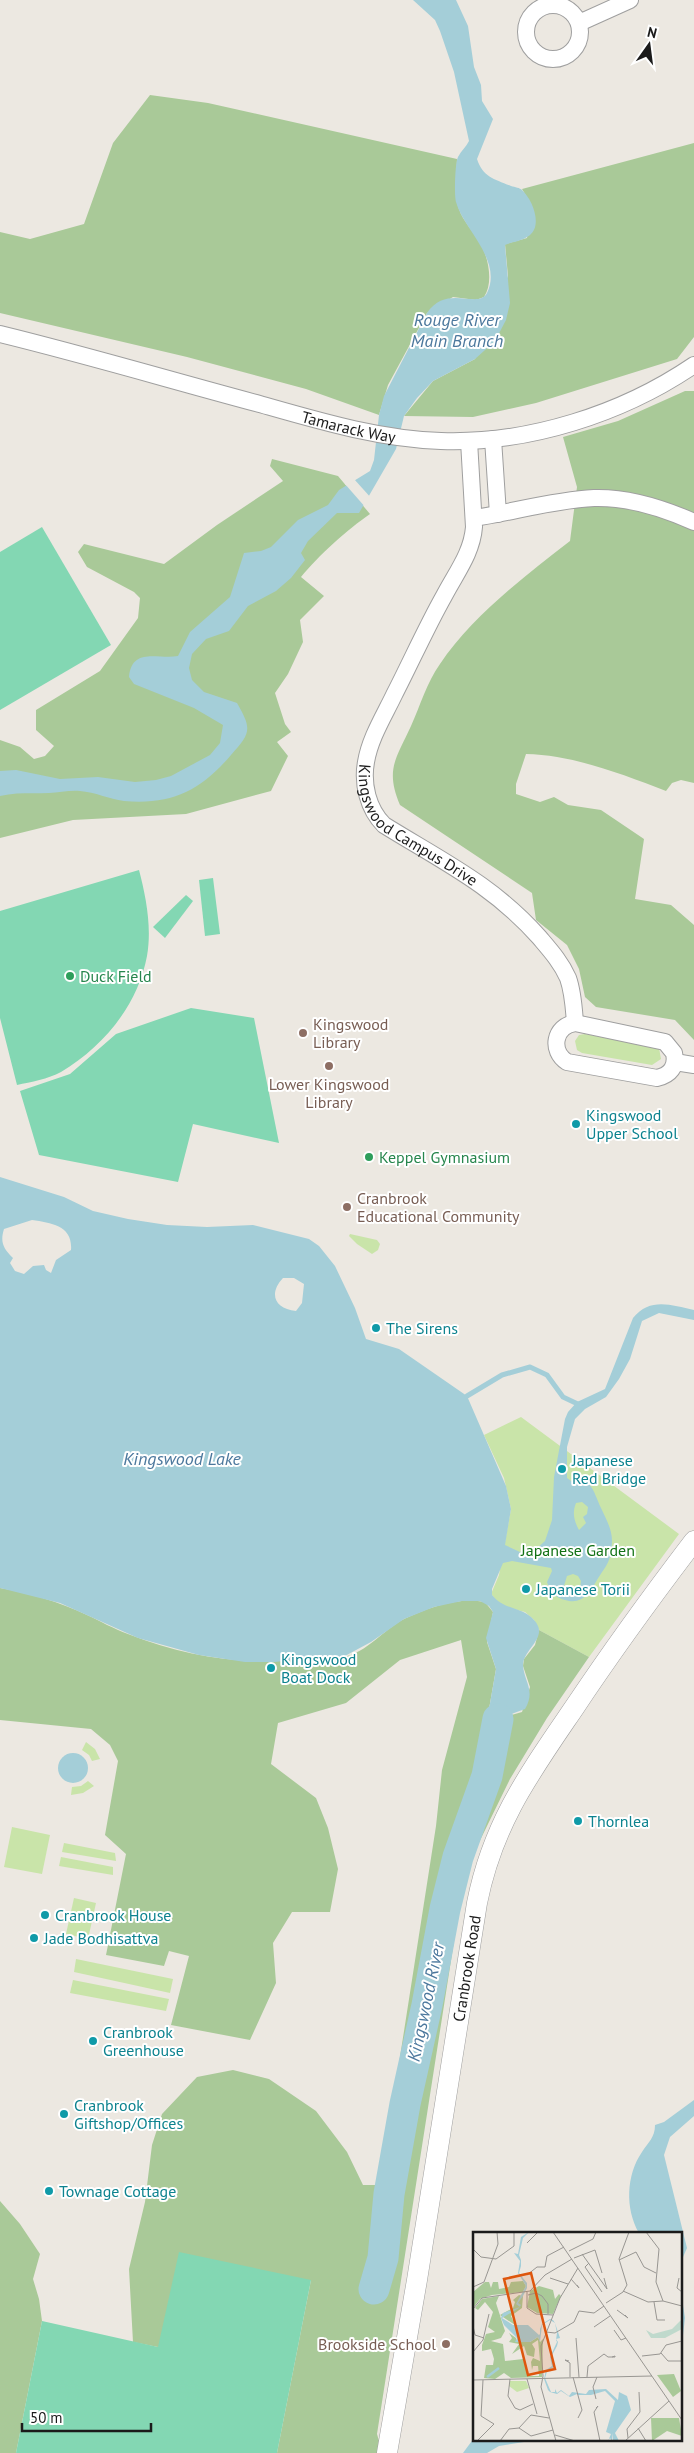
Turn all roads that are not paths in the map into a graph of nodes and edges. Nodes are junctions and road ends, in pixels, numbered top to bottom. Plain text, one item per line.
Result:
1 (630, 0) edge
2 (579, 23) dead end
3 (0, 334) edge
4 (694, 365) edge
5 (493, 439) junction
6 (469, 441) junction
7 (498, 514) junction
8 (474, 518) junction
9 (694, 522) edge
10 (575, 1023) junction
11 (675, 1062) junction
12 (694, 1065) edge
13 (694, 1541) edge
14 (387, 2453) edge

1 - 2 street
3 - 6 street, Tamarack Way
4 - 5 street, Tamarack Way
5 - 6 street, Tamarack Way
5 - 7 street
6 - 8 street, Kingswood Campus Drive
7 - 8 street
7 - 9 street
8 - 10 street, Kingswood Campus Drive
10 - 11 street
10 - 11 street
11 - 12 street
13 - 14 street, Cranbrook Road

